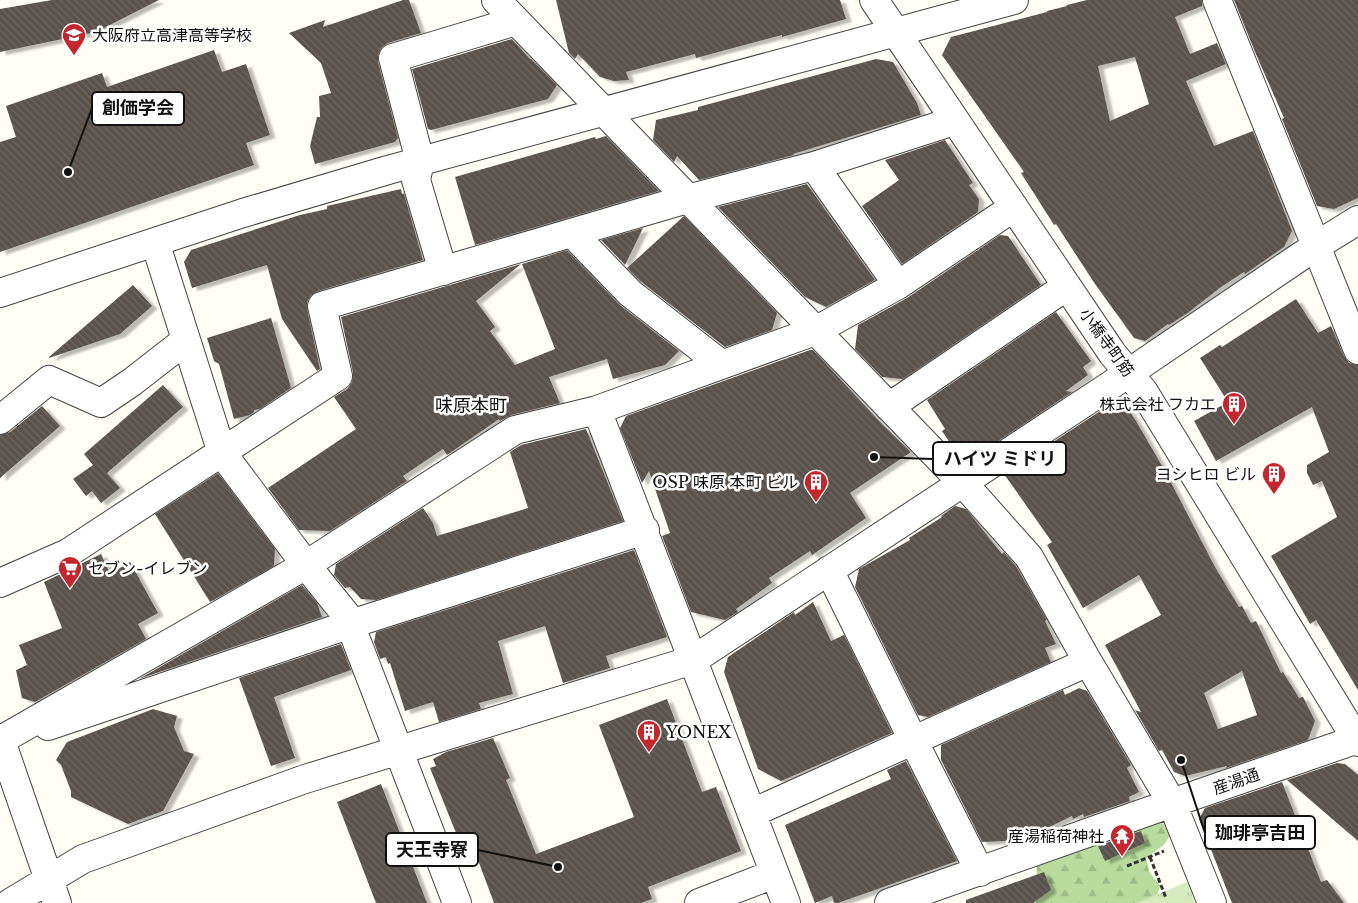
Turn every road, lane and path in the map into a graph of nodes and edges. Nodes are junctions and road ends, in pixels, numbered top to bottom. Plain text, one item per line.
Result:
1 (496, 0) edge
2 (874, 0) edge
3 (1014, 0) edge
4 (1217, 0) edge
5 (516, 21) junction
6 (897, 32) junction
7 (605, 111) junction
8 (954, 120) junction
9 (420, 161) junction
10 (814, 166) junction
11 (687, 198) junction
12 (1014, 207) junction
13 (1358, 220) edge
14 (572, 233) junction
15 (155, 242) junction
16 (1316, 246) junction
17 (443, 272) junction
18 (898, 285) junction
19 (1067, 286) junction
20 (0, 293) edge
21 (815, 332) junction
22 (186, 340) junction
23 (1358, 350) edge
24 (721, 364) junction
25 (1128, 373) junction
26 (889, 407) junction
27 (597, 410) junction
28 (0, 420) edge
29 (222, 453) junction
30 (963, 483) junction
31 (644, 530) junction
32 (306, 565) junction
33 (829, 570) junction
34 (0, 583) edge
35 (351, 624) junction
36 (693, 660) junction
37 (1088, 662) junction
38 (0, 739) edge
39 (913, 740) junction
40 (1357, 741) edge
41 (398, 750) junction
42 (1172, 803) junction
43 (752, 813) junction
44 (1187, 841) junction
45 (1150, 857) junction
46 (1127, 866) dead end
47 (980, 872) junction
48 (774, 874) junction
49 (53, 891) edge
50 (1166, 898) dead end
51 (10, 903) edge
52 (457, 903) edge
53 (699, 903) edge
54 (786, 903) edge
55 (889, 903) edge
56 (1212, 903) edge

1 - 5 street
2 - 6 street, 小橋寺町筋
3 - 6 street
4 - 16 street
5 - 7 street
5 - 9 street
6 - 7 street
6 - 8 street, 小橋寺町筋
7 - 9 street
7 - 11 street
8 - 10 street
8 - 12 street, 小橋寺町筋
9 - 15 street
9 - 17 street
10 - 11 street
10 - 18 street
11 - 14 street
11 - 21 street
12 - 18 street
12 - 19 street, 小橋寺町筋
13 - 16 street
14 - 17 street
14 - 24 street
15 - 20 street
15 - 22 street
16 - 23 street
16 - 25 street
17 - 29 street
18 - 21 street
19 - 25 street, 小橋寺町筋
19 - 26 street
21 - 24 street
21 - 26 street
22 - 28 street
22 - 29 street
24 - 27 street
25 - 30 street
25 - 40 street, 小橋寺町筋
26 - 30 street
27 - 31 street
27 - 32 street
29 - 32 street
29 - 34 street
30 - 33 street
30 - 37 street
31 - 35 street
31 - 36 street
32 - 35 street
32 - 38 street
33 - 36 street
33 - 39 street
35 - 38 street
35 - 41 street
36 - 41 street
36 - 43 street
37 - 39 street
37 - 42 street
38 - 49 street
39 - 43 street
39 - 47 street
40 - 42 street, 産湯通
41 - 49 street
41 - 52 street
42 - 44 street
42 - 47 street, 産湯通
43 - 48 street
44 - 45 path
44 - 56 street
45 - 46 path
45 - 50 path
47 - 55 street, 産湯通
48 - 53 street
48 - 54 street
49 - 51 street

